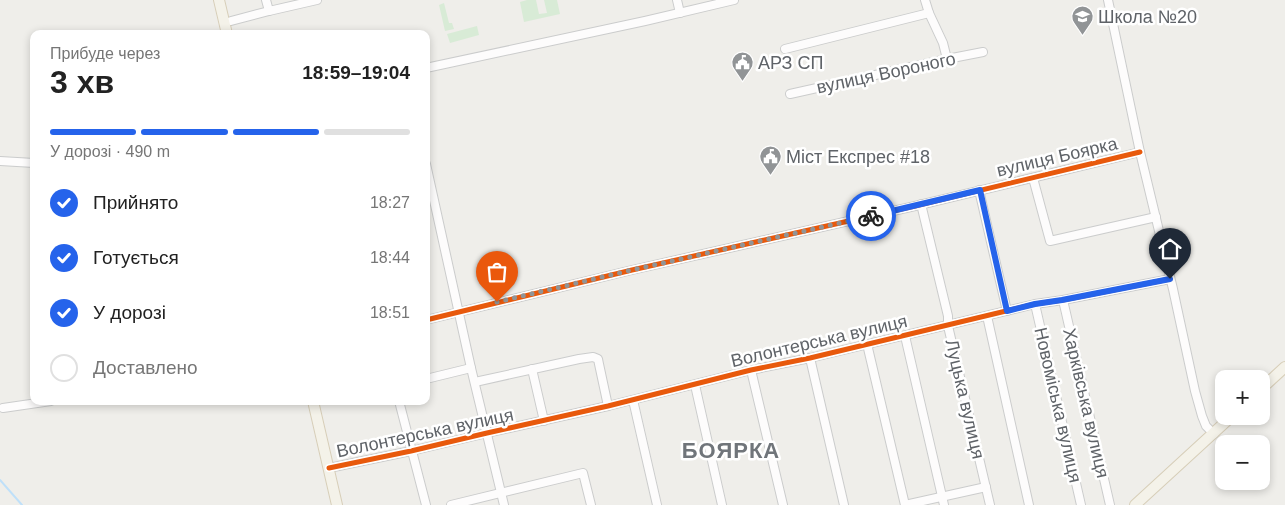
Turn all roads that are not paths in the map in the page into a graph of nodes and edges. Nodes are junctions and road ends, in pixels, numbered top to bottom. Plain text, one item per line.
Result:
1 (220, 0) edge
2 (226, 0) edge
3 (266, 0) edge
4 (317, 0) edge
5 (677, 0) edge
6 (734, 0) edge
7 (925, 0) edge
8 (1108, 0) edge
9 (269, 11) junction
10 (929, 12) junction
11 (680, 13) junction
12 (231, 21) junction
13 (226, 30) edge
14 (233, 30) edge
15 (785, 49) dead end
16 (983, 52) dead end
17 (947, 59) junction
18 (430, 67) edge
19 (790, 94) dead end
20 (1140, 152) junction
21 (0, 161) edge
22 (30, 163) edge
23 (1033, 178) junction
24 (430, 182) edge
25 (980, 190) junction
26 (921, 204) junction
27 (1156, 217) junction
28 (1170, 279) junction
29 (1062, 300) junction
30 (1035, 304) junction
31 (1007, 311) junction
32 (459, 312) junction
33 (987, 316) junction
34 (430, 319) edge
35 (948, 326) junction
36 (905, 336) junction
37 (868, 344) junction
38 (810, 358) junction
39 (1285, 367) edge
40 (471, 368) junction
41 (532, 369) junction
42 (752, 370) junction
43 (430, 378) edge
44 (1270, 381) edge
45 (475, 382) junction
46 (695, 385) junction
47 (633, 400) junction
48 (30, 404) edge
49 (315, 405) edge
50 (400, 405) edge
51 (608, 406) junction
52 (3, 408) dead end
53 (544, 421) junction
54 (1223, 425) edge
55 (487, 433) junction
56 (1214, 434) junction
57 (412, 451) junction
58 (328, 468) junction
59 (986, 487) junction
60 (501, 493) junction
61 (943, 501) edge
62 (337, 505) edge
63 (426, 505) edge
64 (451, 505) edge
65 (504, 505) edge
66 (591, 505) edge
67 (657, 505) edge
68 (722, 505) edge
69 (783, 505) edge
70 (844, 505) edge
71 (905, 505) edge
72 (990, 505) edge
73 (1029, 505) edge
74 (1081, 505) edge
75 (1110, 505) edge
76 (1135, 505) edge

1 - 13 main road
2 - 12 main road
3 - 9 street
4 - 9 street
5 - 11 street
6 - 11 street
7 - 10 street
8 - 20 street
9 - 12 street
10 - 15 street
10 - 17 street
11 - 18 street
12 - 14 main road
16 - 17 street, вулиця Вороного
17 - 19 street, вулиця Вороного
20 - 23 street, вулиця Боярка
20 - 27 street
21 - 22 street
23 - 25 street, вулиця Боярка
23 - 27 street
24 - 32 street
25 - 26 street, вулиця Боярка
25 - 31 street
26 - 32 street, вулиця Боярка
26 - 35 street, Луцька вулиця
27 - 28 street
28 - 29 street, Волонтерська вулиця
28 - 56 street
29 - 30 street, Волонтерська вулиця
29 - 75 street, Харківська вулиця
30 - 31 street, Волонтерська вулиця
30 - 74 street, Новоміська вулиця
31 - 33 street, Волонтерська вулиця
32 - 34 street, вулиця Боярка
32 - 40 street
33 - 35 street, Волонтерська вулиця
33 - 73 street
35 - 36 street, Волонтерська вулиця
35 - 59 street, Луцька вулиця
36 - 37 street, Волонтерська вулиця
36 - 61 street
37 - 38 street, Волонтерська вулиця
37 - 71 street
38 - 42 street, Волонтерська вулиця
38 - 70 street
39 - 44 main road
40 - 43 street
40 - 45 street
41 - 45 street
41 - 51 street
41 - 53 street
42 - 46 street, Волонтерська вулиця
42 - 69 street
45 - 55 street
46 - 47 street, Волонтерська вулиця
46 - 68 street
47 - 51 street, Волонтерська вулиця
47 - 67 street
48 - 52 street
49 - 58 main road
50 - 57 street
51 - 53 street, Волонтерська вулиця
53 - 55 street, Волонтерська вулиця
54 - 56 main road
55 - 57 street, Волонтерська вулиця
55 - 60 street
56 - 76 main road
57 - 58 street, Волонтерська вулиця
57 - 63 street
58 - 62 main road
59 - 61 street
59 - 72 street, Луцька вулиця
60 - 64 street
60 - 65 street
60 - 66 street
61 - 71 street

